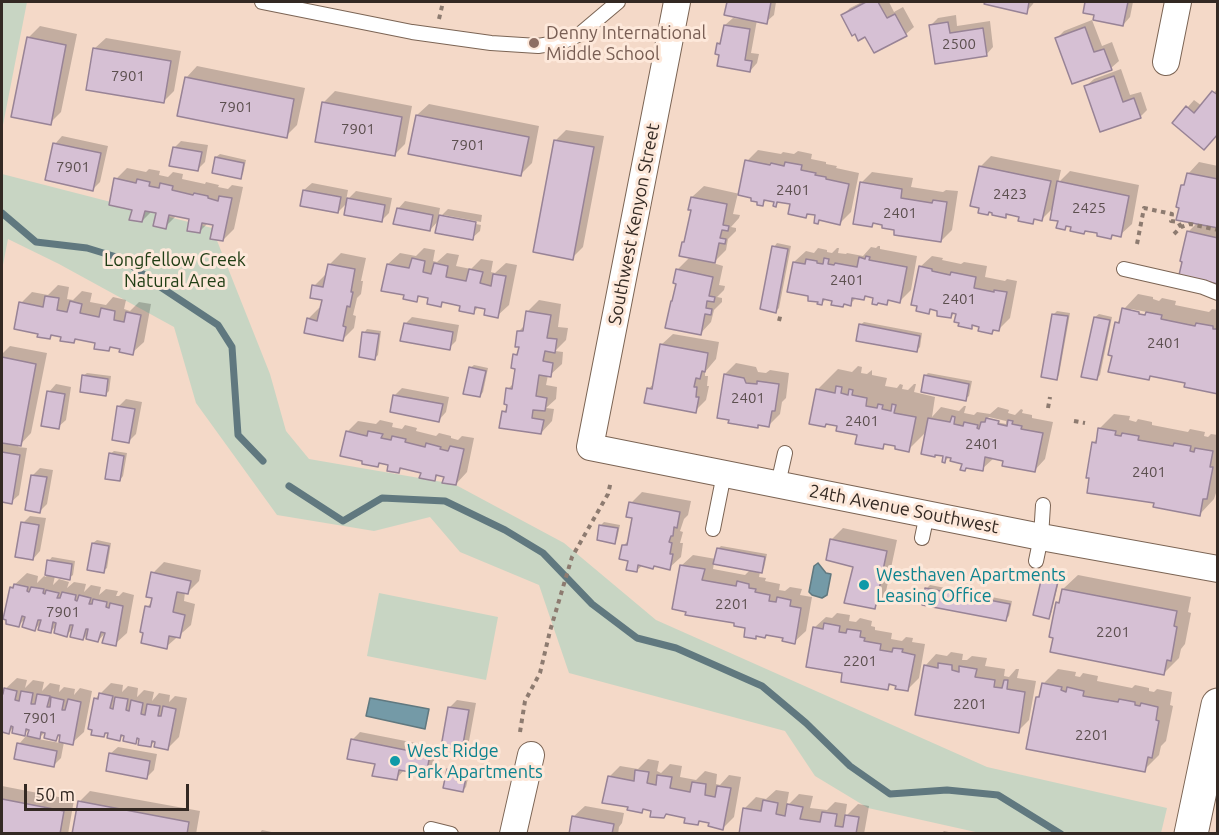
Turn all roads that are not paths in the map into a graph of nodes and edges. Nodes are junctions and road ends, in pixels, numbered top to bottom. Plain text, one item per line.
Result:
1 (262, 2) edge
2 (618, 2) edge
3 (677, 2) edge
4 (1178, 2) edge
5 (1166, 62) dead end
6 (1124, 269) dead end
7 (1218, 292) edge
8 (590, 447) joint
9 (785, 453) dead end
10 (724, 474) junction
11 (778, 484) junction
12 (1043, 505) dead end
13 (713, 529) dead end
14 (1041, 537) junction
15 (1036, 561) dead end
16 (1218, 569) edge
17 (1217, 707) edge
18 (531, 755) dead end
19 (431, 829) dead end
20 (451, 834) edge
21 (513, 834) edge
22 (1191, 834) edge

1 - 2 lane
3 - 8 street, Southwest Kenyon Street
4 - 5 street
6 - 7 lane
8 - 10 street, 24th Avenue Southwest
9 - 11 lane
10 - 11 street, 24th Avenue Southwest
10 - 13 lane
11 - 14 street, 24th Avenue Southwest
12 - 14 lane
14 - 15 lane
14 - 16 street, 24th Avenue Southwest
17 - 22 street
18 - 21 street
19 - 20 lane

